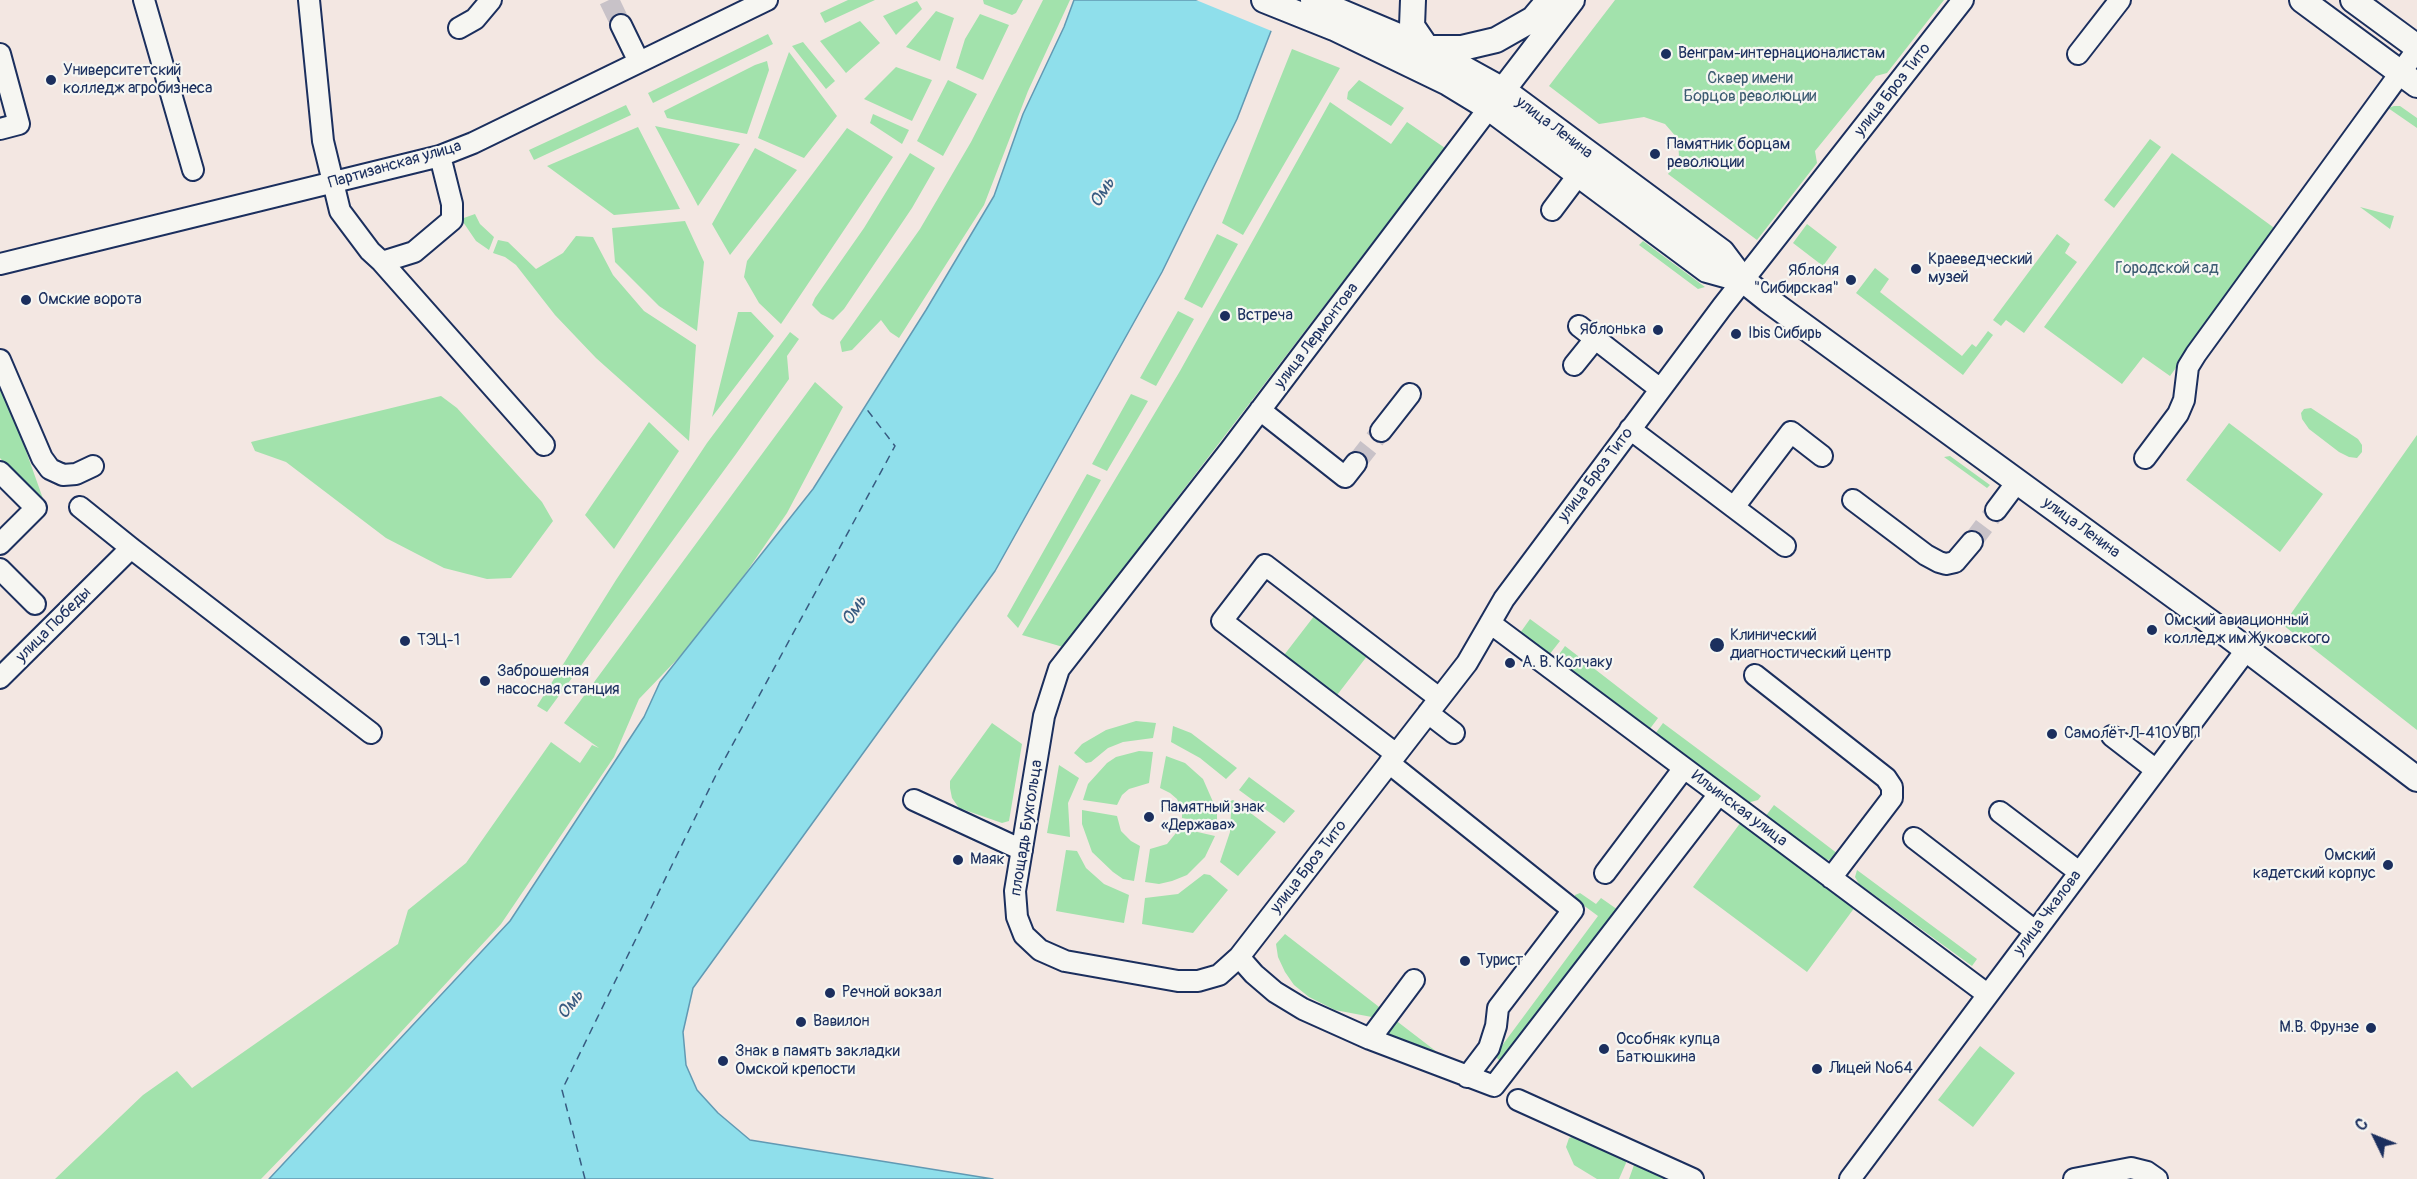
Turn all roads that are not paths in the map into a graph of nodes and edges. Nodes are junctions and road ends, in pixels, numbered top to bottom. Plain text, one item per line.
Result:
1 (144, 0) edge
2 (309, 0) edge
3 (491, 0) edge
4 (767, 0) edge
5 (1264, 0) edge
6 (1313, 0) edge
7 (1411, 0) edge
8 (1549, 0) edge
9 (1572, 0) edge
10 (1963, 0) edge
11 (2120, 0) edge
12 (2301, 0) edge
13 (2353, 0) edge
14 (1338, 20) junction
15 (1367, 21) junction
16 (621, 25) tunnel mouth
17 (459, 28) dead end
18 (1427, 48) junction
19 (2417, 49) edge
20 (0, 54) edge
21 (2078, 54) dead end
22 (639, 62) junction
23 (2409, 79) edge
24 (1496, 99) junction
25 (0, 129) edge
26 (440, 156) junction
27 (193, 170) dead end
28 (1579, 174) junction
29 (333, 184) junction
30 (1552, 210) dead end
31 (381, 262) junction
32 (0, 264) edge
33 (1743, 280) junction
34 (1579, 326) dead end
35 (1595, 339) junction
36 (0, 360) edge
37 (1574, 365) dead end
38 (1660, 389) junction
39 (1410, 394) dead end
40 (1260, 410) junction
41 (1630, 429) junction
42 (1381, 430) tunnel mouth
43 (544, 445) dead end
44 (1822, 456) dead end
45 (2145, 458) dead end
46 (1356, 463) tunnel mouth
47 (93, 466) dead end
48 (0, 472) edge
49 (2017, 482) junction
50 (1853, 500) dead end
51 (80, 507) dead end
52 (1734, 507) junction
53 (1996, 510) tunnel mouth
54 (1972, 542) tunnel mouth
55 (0, 544) edge
56 (1785, 546) dead end
57 (131, 548) junction
58 (0, 569) edge
59 (35, 604) dead end
60 (1490, 623) junction
61 (2247, 649) junction
62 (1059, 669) joint
63 (1755, 675) dead end
64 (0, 678) edge
65 (1434, 706) junction
66 (371, 733) dead end
67 (1454, 733) dead end
68 (2112, 736) dead end
69 (1393, 759) junction
70 (1684, 768) junction
71 (2156, 770) junction
72 (2417, 779) edge
73 (1719, 794) junction
74 (914, 800) dead end
75 (2000, 812) dead end
76 (1914, 838) dead end
77 (1022, 850) junction
78 (2079, 872) junction
79 (1605, 873) dead end
80 (1831, 878) junction
81 (2036, 931) junction
82 (1239, 957) junction
83 (1414, 980) dead end
84 (1987, 994) junction
85 (1370, 1039) junction
86 (1467, 1077) junction
87 (1518, 1100) dead end
88 (1850, 1178) edge
89 (1693, 1179) edge
90 (2074, 1179) edge
91 (2157, 1179) edge

1 - 27 street
2 - 29 street
3 - 17 street
4 - 22 street, Партизанская улица
5 - 14 main road
6 - 14 main road
7 - 15 main road
7 - 18 main road
8 - 18 main road
9 - 24 main road, улица Лермонтова
10 - 33 street, улица Броз Тито
11 - 21 street
12 - 23 main road
13 - 19 main road
14 - 15 main road, улица Ленина
14 - 24 main road, улица Ленина
15 - 18 main road, улица Ленина
16 - 22 street
18 - 24 main road, улица Ленина
19 - 23 street
20 - 25 street
22 - 26 street, Партизанская улица
23 - 45 street
24 - 28 main road, улица Ленина
24 - 33 main road, улица Ленина
24 - 40 street, улица Лермонтова
26 - 29 street, Партизанская улица
26 - 31 street
28 - 30 street
28 - 33 main road, улица Ленина
29 - 31 street
29 - 32 street, Партизанская улица
31 - 43 street
33 - 38 street, улица Броз Тито
33 - 49 main road, улица Ленина
34 - 35 street
35 - 37 street
35 - 38 street
36 - 47 street
38 - 41 street, улица Броз Тито
39 - 42 street
40 - 46 street
40 - 62 street, улица Лермонтова
41 - 52 street
41 - 60 street, улица Броз Тито
44 - 52 street
48 - 55 street
49 - 53 street
49 - 61 main road, улица Ленина
50 - 54 street
51 - 57 street
52 - 56 street
57 - 64 street, улица Победы
57 - 66 street
58 - 59 street
60 - 65 street, улица Броз Тито
60 - 70 street, Ильинская улица
61 - 71 street, улица Чкалова
61 - 72 main road, улица Ленина
62 - 77 street, площадь Бухгольца
63 - 80 street
65 - 67 street
65 - 69 street, улица Броз Тито
65 - 69 street
68 - 71 street
69 - 82 street, улица Броз Тито
69 - 86 street
70 - 73 street, Ильинская улица
70 - 79 street
71 - 78 street, улица Чкалова
73 - 80 street, Ильинская улица
73 - 86 street
74 - 77 street
75 - 78 street
76 - 81 street
77 - 82 street, площадь Бухгольца
78 - 81 street, улица Чкалова
80 - 84 street, Ильинская улица
81 - 84 street, улица Чкалова
82 - 85 street
83 - 85 street
84 - 88 street, улица Чкалова
85 - 86 street
87 - 89 street
90 - 91 street

